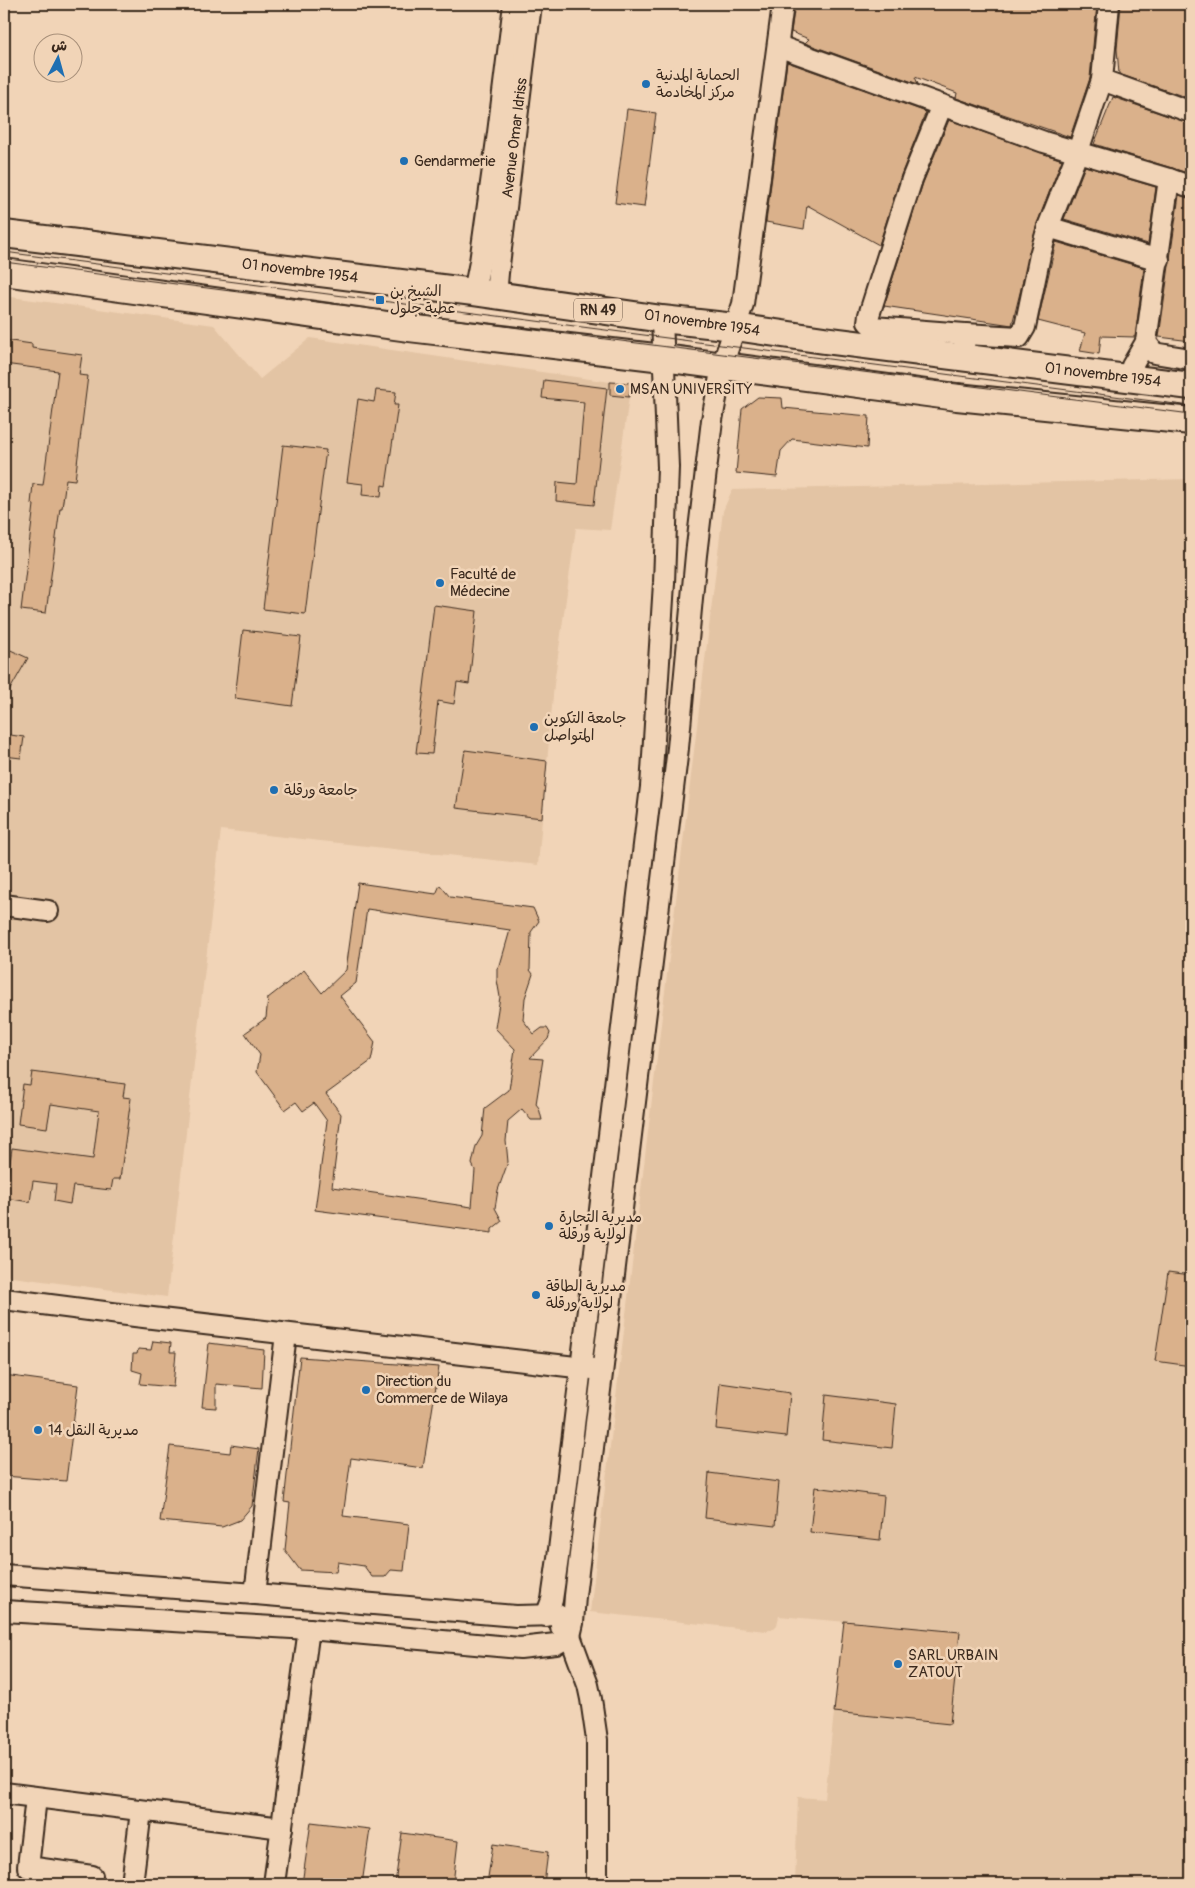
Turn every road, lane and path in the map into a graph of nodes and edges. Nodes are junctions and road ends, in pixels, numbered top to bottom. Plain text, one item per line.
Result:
1 (514, 4) edge
2 (531, 4) edge
3 (783, 4) edge
4 (1110, 4) edge
5 (778, 46) junction
6 (1102, 80) junction
7 (942, 105) junction
8 (1191, 112) edge
9 (1078, 151) junction
10 (1169, 179) junction
11 (1191, 187) edge
12 (1048, 227) junction
13 (4, 234) edge
14 (1158, 260) junction
15 (4, 272) edge
16 (489, 287) junction
17 (662, 319) junction
18 (735, 327) junction
19 (1146, 342) junction
20 (964, 346) junction
21 (663, 358) junction
22 (1191, 359) edge
23 (722, 366) junction
24 (1128, 379) junction
25 (1191, 386) edge
26 (1191, 421) edge
27 (643, 853) junction
28 (665, 856) junction
29 (4, 905) edge
30 (48, 911) dead end
31 (626, 1000) junction
32 (648, 1003) junction
33 (4, 1299) edge
34 (286, 1334) junction
35 (581, 1368) junction
36 (603, 1371) junction
37 (4, 1575) edge
38 (554, 1591) junction
39 (255, 1594) junction
40 (4, 1611) edge
41 (574, 1611) junction
42 (516, 1616) junction
43 (546, 1616) junction
44 (309, 1629) junction
45 (570, 1636) junction
46 (4, 1793) edge
47 (36, 1798) junction
48 (140, 1811) junction
49 (282, 1828) junction
50 (92, 1876) dead end
51 (132, 1884) edge
52 (274, 1884) edge
53 (598, 1884) edge

1 - 16 street
2 - 16 street, Avenue Omar Idriss
3 - 5 street
4 - 6 street
5 - 7 street
5 - 18 street
6 - 8 street
6 - 9 street
7 - 9 street
7 - 20 street
9 - 10 street
9 - 12 street
10 - 11 street
10 - 14 street
12 - 14 street
12 - 20 street
13 - 16 main road, 01 novembre 1954 / RN 49
14 - 19 street
15 - 21 main road
16 - 17 main road, 01 novembre 1954 / RN 49
17 - 18 main road, 01 novembre 1954 / RN 49
17 - 21 street
18 - 20 main road, 01 novembre 1954 / RN 49
18 - 23 street
19 - 22 street
19 - 24 street
20 - 24 main road, 01 novembre 1954 / RN 49
21 - 23 main road
21 - 27 street
23 - 26 main road
23 - 28 street
24 - 25 main road, 01 novembre 1954 / RN 49
27 - 28 street
27 - 31 street
28 - 32 street
29 - 30 street
31 - 32 street
31 - 35 street
32 - 36 street
33 - 34 street
34 - 35 street
34 - 39 street
35 - 36 street
35 - 38 street
36 - 41 street
37 - 39 street
38 - 42 street
38 - 43 street
39 - 42 street
40 - 44 street
41 - 43 street
41 - 45 street
42 - 43 street
43 - 45 street
44 - 45 street
44 - 49 street
45 - 53 street
46 - 47 street
47 - 48 street
47 - 50 street
48 - 49 street
48 - 51 street
49 - 52 street

